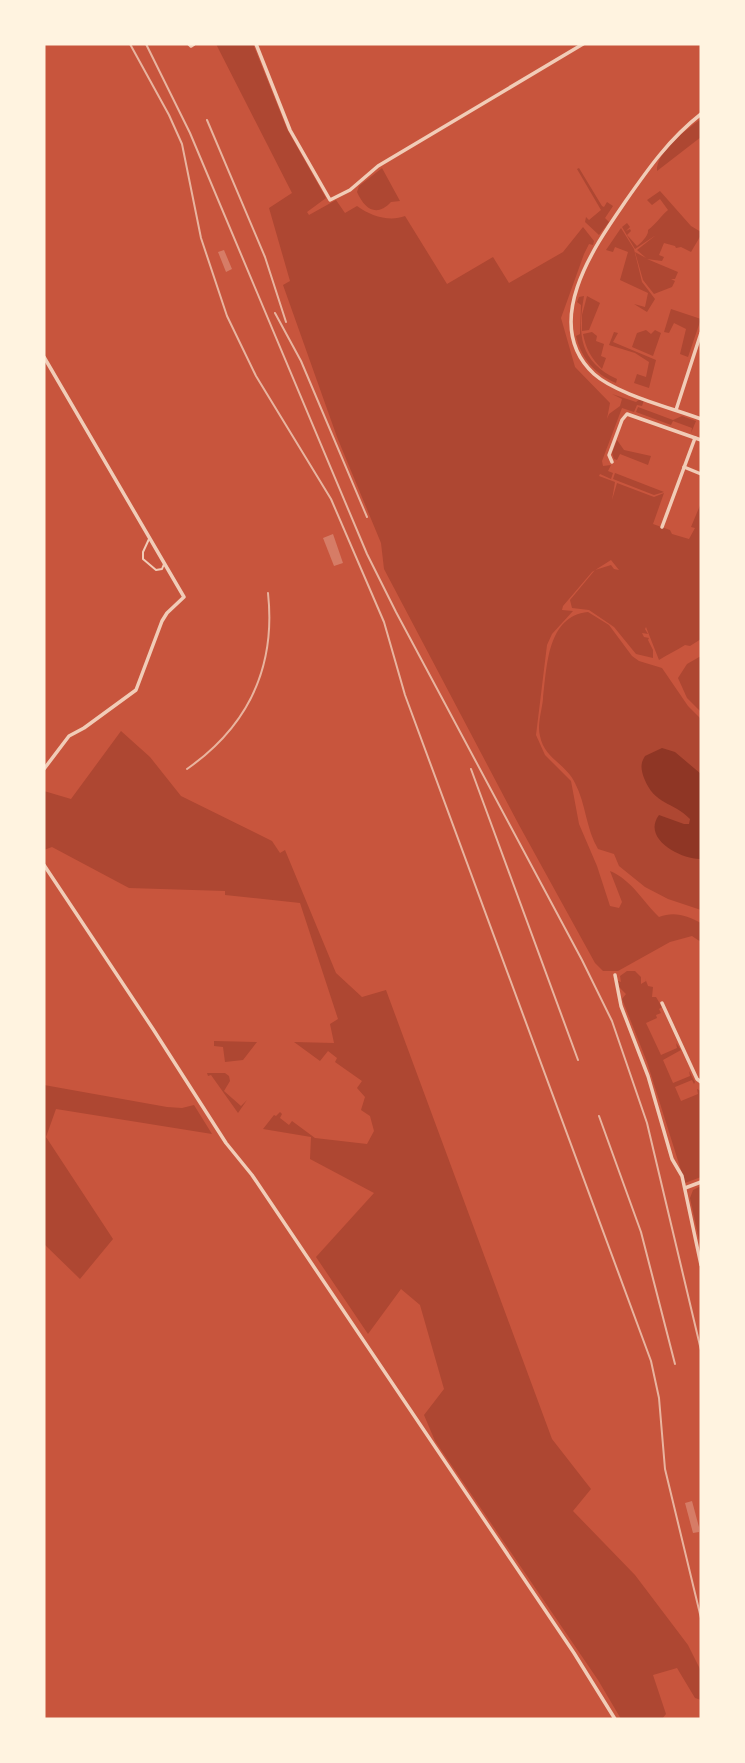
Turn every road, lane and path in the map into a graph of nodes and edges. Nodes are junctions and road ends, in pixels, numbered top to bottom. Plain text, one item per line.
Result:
1 (256, 44) edge
2 (583, 44) edge
3 (701, 114) edge
4 (701, 333) edge
5 (44, 357) edge
6 (676, 410) junction
7 (701, 419) edge
8 (695, 438) junction
9 (701, 440) edge
10 (612, 462) dead end
11 (684, 467) junction
12 (701, 474) edge
13 (662, 527) dead end
14 (150, 537) junction
15 (165, 563) junction
16 (44, 769) edge
17 (44, 865) edge
18 (615, 975) dead end
19 (662, 1003) dead end
20 (701, 1082) edge
21 (701, 1182) edge
22 (685, 1188) junction
23 (701, 1265) edge
24 (615, 1719) edge

1 - 2 street
3 - 6 street
4 - 6 street
5 - 14 street
6 - 7 street
8 - 9 street
8 - 10 street
8 - 11 street
11 - 12 street
11 - 13 street
14 - 15 street
14 - 15 lane
15 - 16 street
17 - 24 street
18 - 22 street
19 - 20 street
21 - 22 street
22 - 23 street

